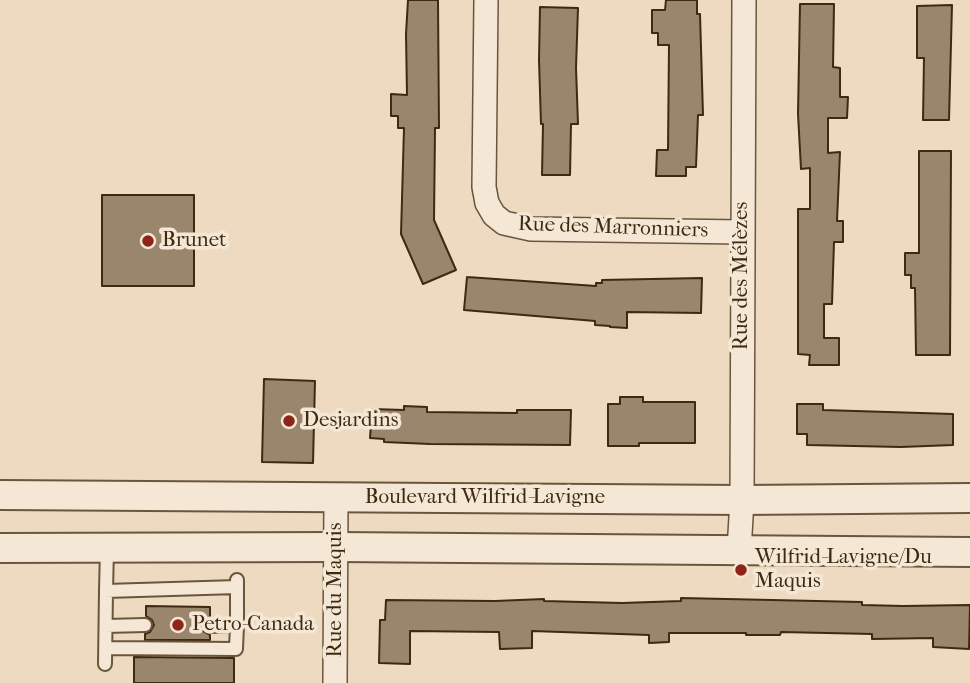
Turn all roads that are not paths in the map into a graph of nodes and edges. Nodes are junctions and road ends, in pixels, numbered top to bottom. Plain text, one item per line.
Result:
1 (486, 0) edge
2 (744, 0) edge
3 (742, 232) junction
4 (0, 495) edge
5 (336, 498) junction
6 (970, 498) edge
7 (742, 500) junction
8 (336, 547) junction
9 (0, 548) edge
10 (107, 548) junction
11 (739, 551) junction
12 (970, 552) edge
13 (106, 591) junction
14 (145, 625) dead end
15 (237, 625) junction
16 (106, 626) junction
17 (210, 626) dead end
18 (106, 648) junction
19 (106, 664) dead end
20 (335, 683) edge

1 - 3 street, Rue des Marronniers
2 - 3 street, Rue des Mélèzes
3 - 7 street, Rue des Mélèzes
4 - 5 street, Boulevard Wilfrid-Lavigne
5 - 7 street, Boulevard Wilfrid-Lavigne
5 - 8 street, Rue du Maquis
6 - 7 street, Boulevard Wilfrid-Lavigne
7 - 11 street, Rue des Mélèzes
8 - 10 street
8 - 11 street
8 - 20 street, Rue du Maquis
9 - 10 street
10 - 13 lane
11 - 12 street
13 - 15 lane
13 - 16 lane
14 - 16 lane
15 - 17 lane
15 - 18 lane
16 - 18 lane
18 - 19 lane

